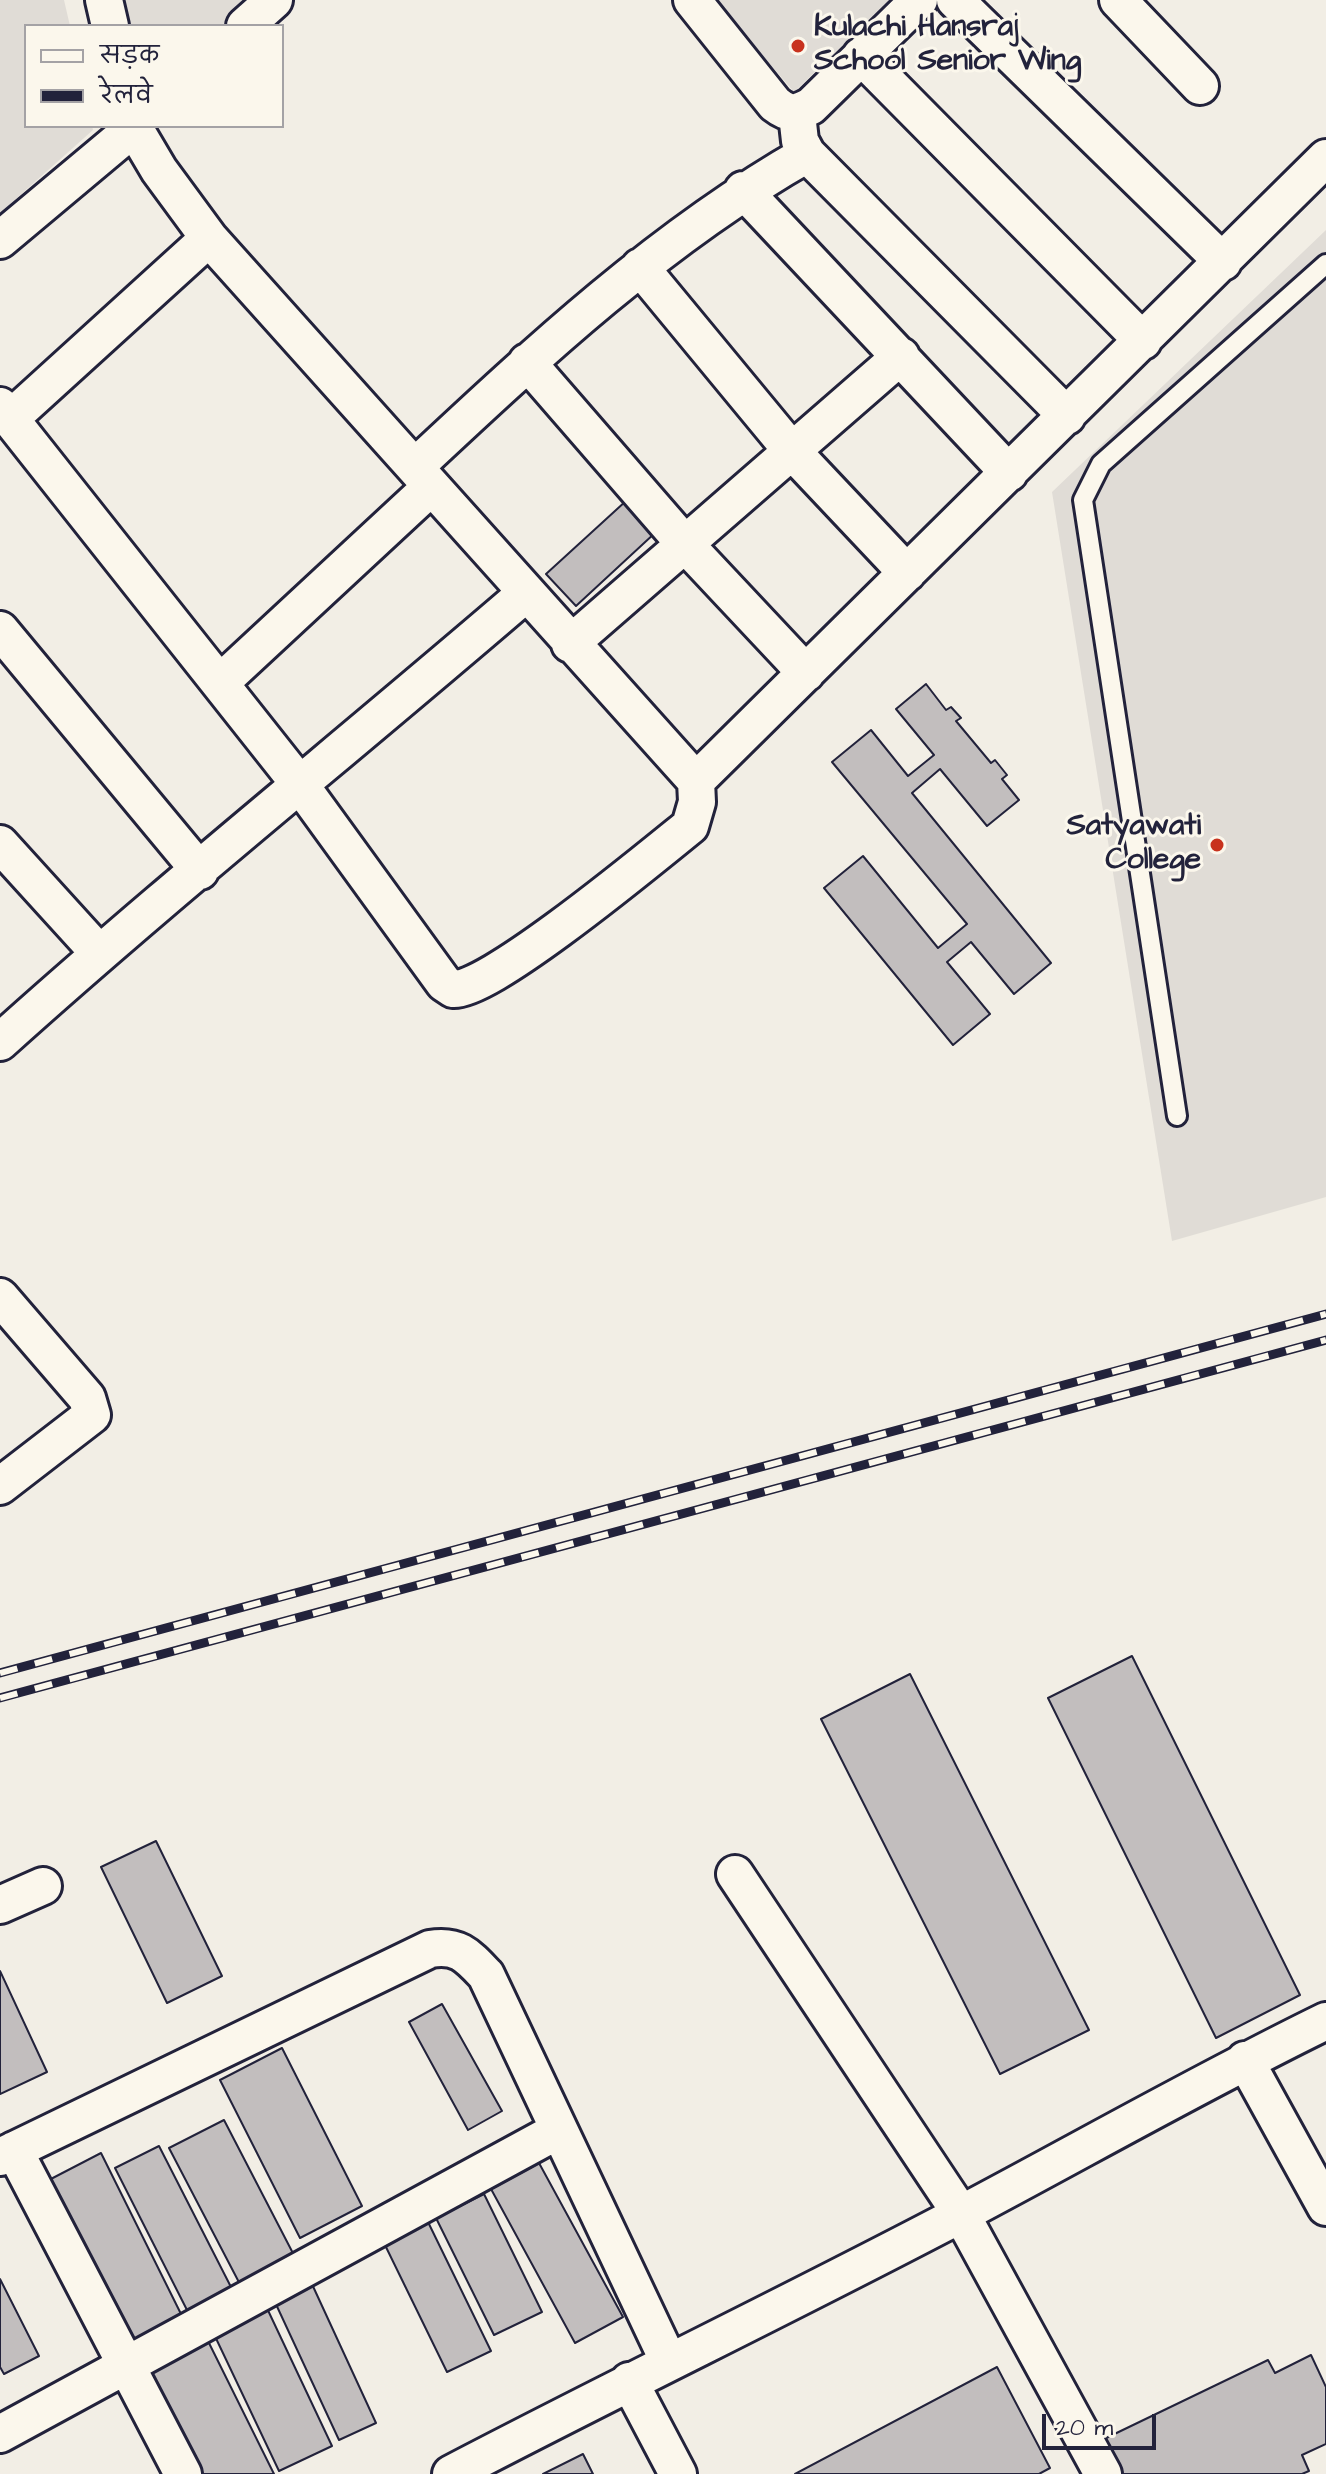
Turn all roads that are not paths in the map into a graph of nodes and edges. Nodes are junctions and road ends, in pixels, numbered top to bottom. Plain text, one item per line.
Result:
1 (104, 0) edge
2 (274, 0) edge
3 (692, 0) edge
4 (919, 0) edge
5 (955, 0) edge
6 (1118, 0) edge
7 (110, 24) edge
8 (247, 24) edge
9 (861, 56) junction
10 (1200, 86) dead end
11 (797, 114) junction
12 (133, 128) edge
13 (135, 128) edge
14 (807, 154) junction
15 (1326, 158) edge
16 (743, 190) junction
17 (209, 238) junction
18 (0, 240) edge
19 (1223, 262) junction
20 (1326, 264) edge
21 (640, 267) junction
22 (1143, 341) junction
23 (901, 356) junction
24 (527, 362) junction
25 (5, 413) edge
26 (1067, 416) junction
27 (792, 451) junction
28 (1009, 473) junction
29 (423, 476) junction
30 (684, 543) junction
31 (907, 573) junction
32 (525, 594) junction
33 (0, 630) edge
34 (570, 644) junction
35 (806, 673) junction
36 (221, 682) junction
37 (696, 781) junction
38 (301, 786) junction
39 (0, 844) edge
40 (200, 871) junction
41 (99, 953) junction
42 (0, 1042) edge
43 (1177, 1116) dead end
44 (0, 1297) edge
45 (0, 1486) edge
46 (735, 1874) dead end
47 (43, 1886) dead end
48 (0, 1905) edge
49 (1326, 2021) edge
50 (1245, 2060) junction
51 (559, 2130) junction
52 (7, 2153) edge
53 (1326, 2207) edge
54 (961, 2214) junction
55 (668, 2360) junction
56 (125, 2364) junction
57 (629, 2381) junction
58 (0, 2434) edge
59 (183, 2474) edge
60 (451, 2474) edge
61 (678, 2474) edge
62 (1103, 2474) edge

1 - 7 street
2 - 8 street
3 - 11 street
4 - 9 street
5 - 19 street
6 - 10 street
9 - 11 street
9 - 22 street
11 - 14 street
12 - 18 street
13 - 17 street
14 - 16 street
14 - 26 street
15 - 19 street
16 - 21 street
16 - 23 street
17 - 25 street
17 - 29 street
19 - 22 street
20 - 43 lane
21 - 24 street
21 - 27 street
22 - 26 street
23 - 27 street
23 - 28 street
24 - 29 street
24 - 30 street
25 - 36 street
26 - 28 street
27 - 30 street
27 - 31 street
28 - 31 street
29 - 32 street
29 - 36 street
30 - 34 street
30 - 35 street
31 - 35 street
32 - 34 street
32 - 38 street
33 - 40 street
34 - 37 street
35 - 37 street
36 - 38 street
37 - 38 street
38 - 40 street
39 - 41 street
40 - 41 street
41 - 42 street
44 - 45 street
46 - 54 street
47 - 48 street
49 - 50 street
50 - 53 street
50 - 54 street
51 - 52 street
51 - 55 street
51 - 56 street
52 - 56 street
54 - 55 street
54 - 62 street
55 - 57 street
56 - 58 street
56 - 59 street
57 - 60 street
57 - 61 street

